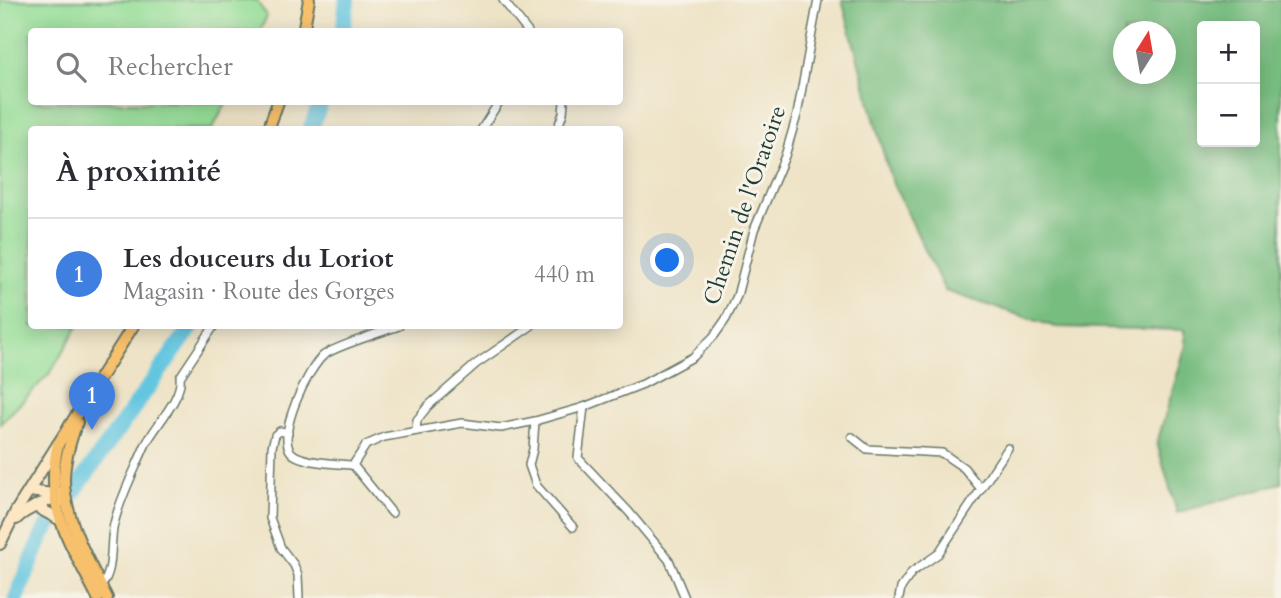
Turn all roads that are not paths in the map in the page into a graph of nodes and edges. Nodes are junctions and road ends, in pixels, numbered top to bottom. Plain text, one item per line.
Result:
1 (309, 0) edge
2 (503, 0) edge
3 (818, 0) edge
4 (304, 28) edge
5 (525, 28) edge
6 (277, 105) edge
7 (497, 105) edge
8 (564, 105) edge
9 (269, 126) edge
10 (484, 126) edge
11 (558, 126) edge
12 (131, 329) edge
13 (212, 329) edge
14 (391, 329) edge
15 (527, 329) edge
16 (85, 402) junction
17 (584, 407) junction
18 (535, 421) junction
19 (416, 431) junction
20 (288, 433) junction
21 (852, 437) dead end
22 (58, 444) junction
23 (1008, 448) dead end
24 (353, 465) junction
25 (981, 489) junction
26 (29, 491) junction
27 (57, 494) junction
28 (36, 506) junction
29 (391, 513) dead end
30 (59, 519) junction
31 (9, 526) junction
32 (573, 527) dead end
33 (0, 544) edge
34 (101, 586) junction
35 (98, 598) edge
36 (107, 598) edge
37 (299, 598) edge
38 (685, 598) edge
39 (899, 598) edge

1 - 4 main road
2 - 5 street
3 - 17 street, Chemin de l'Oratoire
6 - 9 main road
7 - 10 street
8 - 11 street
12 - 16 main road
13 - 34 street
14 - 20 street
15 - 19 street
16 - 22 main road
16 - 27 main road
17 - 18 street, Chemin de l'Oratoire
17 - 38 street
18 - 19 street, Chemin de l'Oratoire
18 - 32 street
19 - 24 street, Chemin de l'Oratoire
20 - 24 street
20 - 37 street
21 - 25 street
22 - 26 main road
22 - 27 main road
23 - 25 street
24 - 29 street
25 - 39 street
26 - 27 main road
26 - 31 main road
27 - 28 main road
27 - 30 main road
27 - 34 main road
28 - 30 main road
28 - 31 main road
30 - 35 main road
31 - 33 main road
34 - 36 main road

